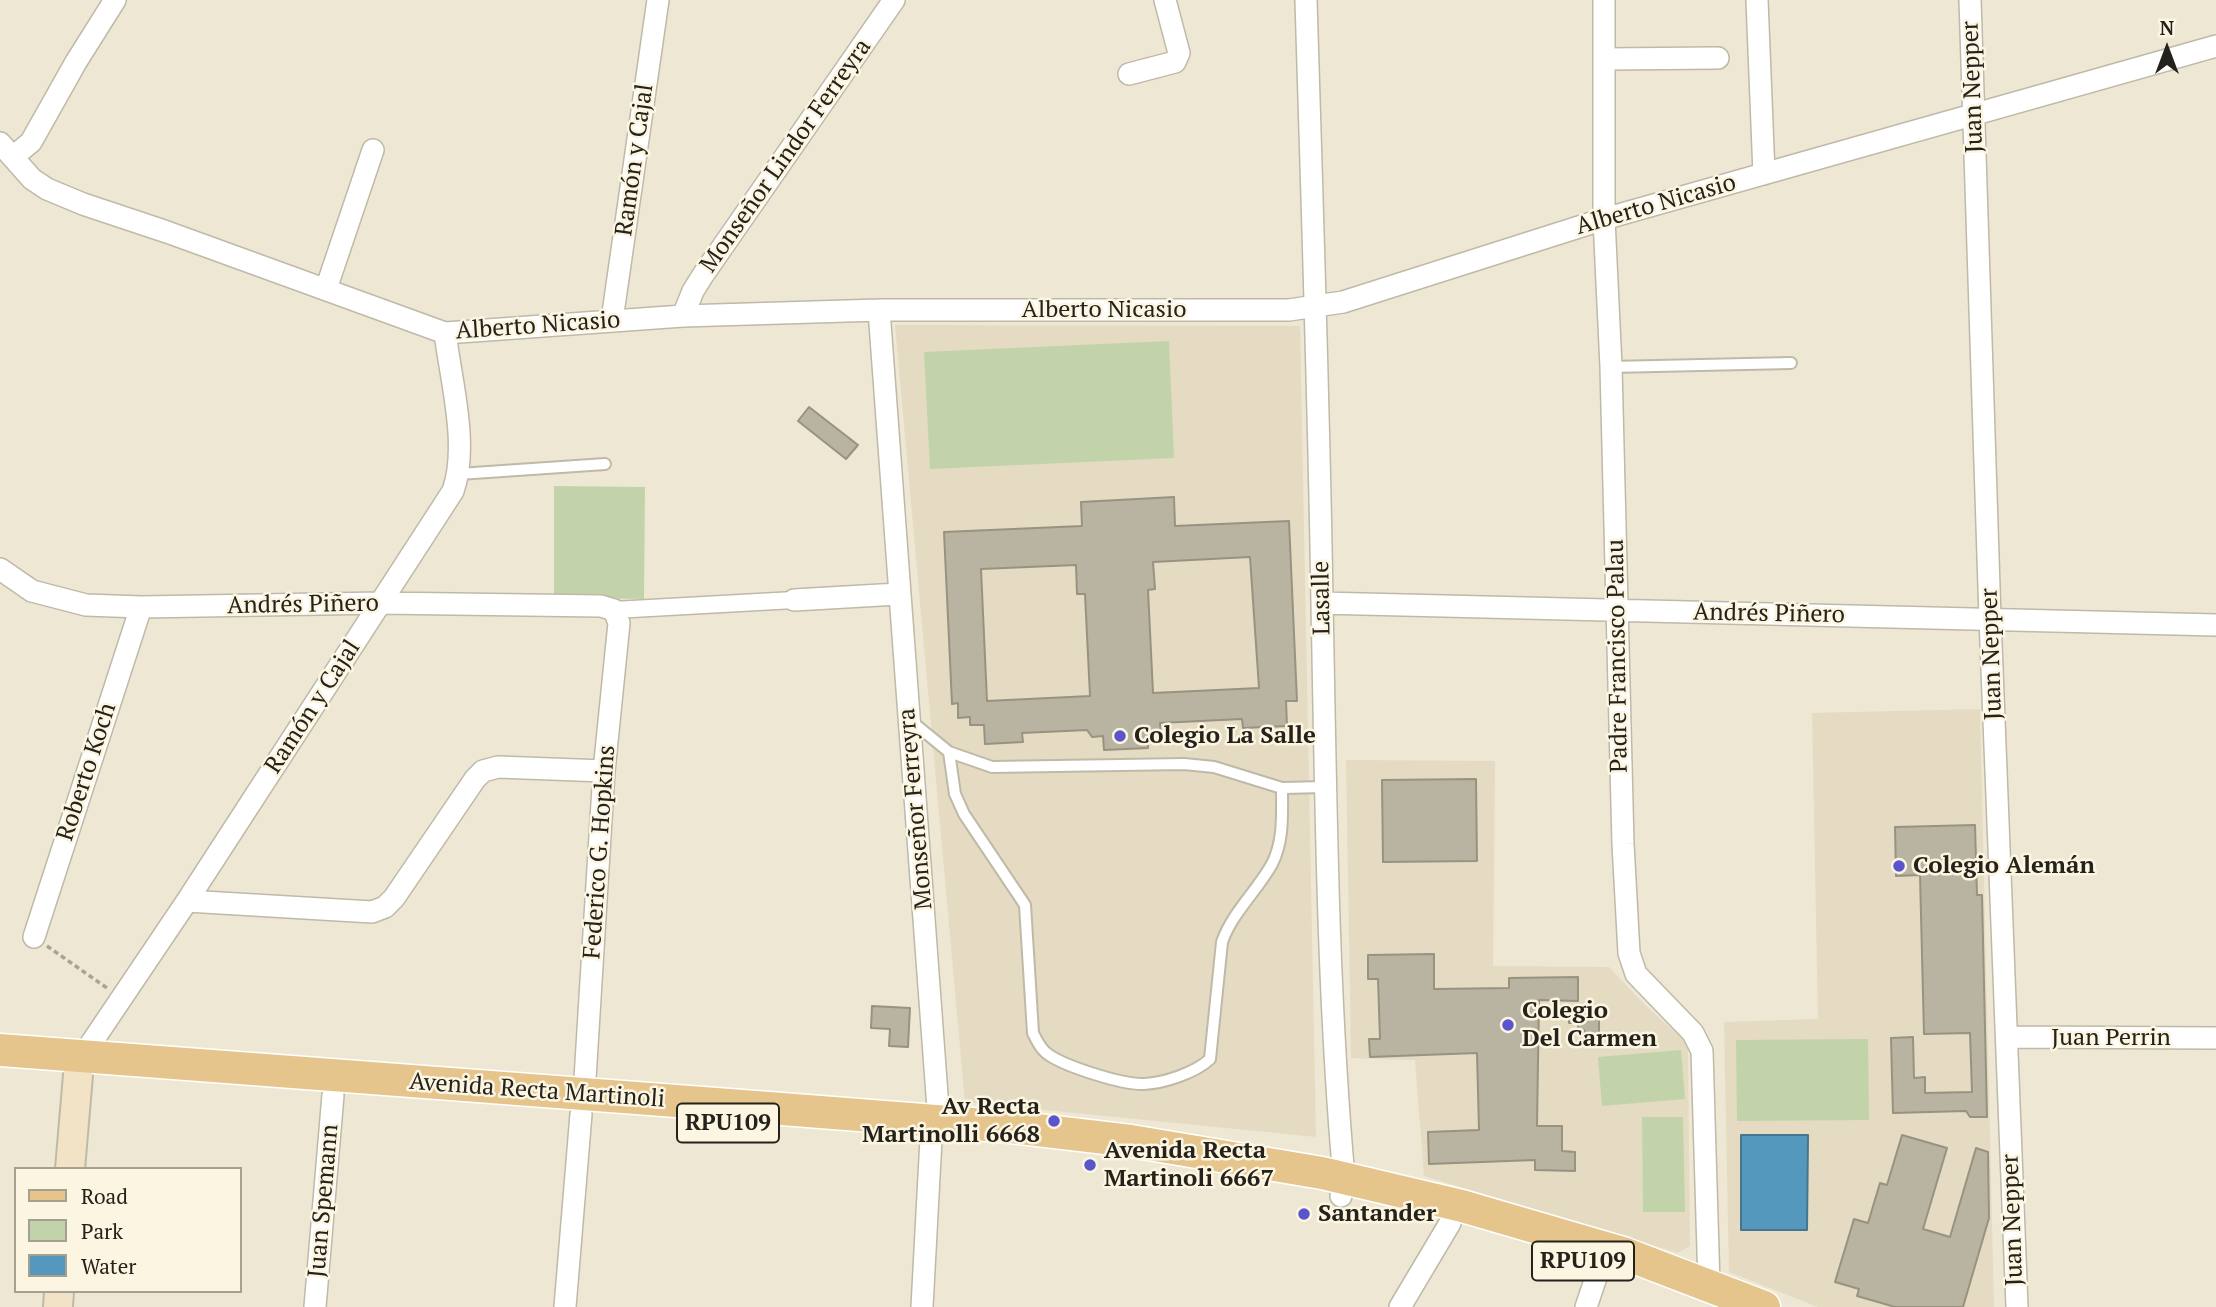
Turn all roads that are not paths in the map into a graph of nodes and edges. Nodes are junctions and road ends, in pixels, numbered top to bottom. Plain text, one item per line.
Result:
1 (115, 0) edge
2 (894, 0) edge
3 (1165, 0) edge
4 (1306, 0) edge
5 (1604, 0) edge
6 (1758, 0) edge
7 (1970, 0) edge
8 (653, 2) edge
9 (2216, 46) edge
10 (1718, 58) dead end
11 (1605, 59) junction
12 (1129, 74) dead end
13 (1974, 114) junction
14 (7, 150) edge
15 (373, 150) dead end
16 (1764, 174) junction
17 (1604, 219) junction
18 (326, 289) junction
19 (1315, 306) junction
20 (879, 310) junction
21 (683, 316) junction
22 (612, 320) junction
23 (445, 333) junction
24 (1791, 363) dead end
25 (1611, 367) junction
26 (605, 464) dead end
27 (459, 474) junction
28 (0, 569) edge
29 (898, 594) junction
30 (794, 600) joint
31 (381, 603) junction
32 (1322, 603) junction
33 (141, 607) junction
34 (614, 610) junction
35 (1617, 611) junction
36 (1990, 618) junction
37 (2216, 625) edge
38 (908, 719) junction
39 (949, 752) junction
40 (604, 771) junction
41 (1325, 787) junction
42 (1282, 788) junction
43 (187, 901) junction
44 (34, 937) road end
45 (2007, 1037) junction
46 (2216, 1038) edge
47 (0, 1050) edge
48 (80, 1066) junction
49 (0, 1070) edge
50 (333, 1096) junction
51 (582, 1105) junction
52 (935, 1130) junction
53 (70, 1167) edge
54 (1343, 1187) junction
55 (1450, 1223) junction
56 (1602, 1257) junction
57 (1711, 1296) edge
58 (315, 1307) edge
59 (565, 1307) edge
60 (922, 1307) edge
61 (1400, 1307) edge
62 (1586, 1307) edge
63 (1764, 1307) edge
64 (2017, 1307) edge

1 - 14 street
2 - 21 street, Monseñor Lindor Ferreyra
3 - 12 street
4 - 19 street, Lasalle
5 - 11 street, Padre Francisco Palau
6 - 16 street
7 - 13 street, Juan Nepper
8 - 22 street, Ramón y Cajal
9 - 13 street, Alberto Nicasio
10 - 11 street
11 - 17 street, Padre Francisco Palau
13 - 16 street, Alberto Nicasio
13 - 36 street, Juan Nepper
14 - 18 street, Alberto Nicasio
15 - 18 street
16 - 17 street, Alberto Nicasio
17 - 19 street, Alberto Nicasio
17 - 25 street, Padre Francisco Palau
18 - 23 street, Alberto Nicasio
19 - 20 street, Alberto Nicasio
19 - 32 street, Lasalle
20 - 21 street, Alberto Nicasio
20 - 29 street, Monseñor Ferreyra
21 - 22 street, Alberto Nicasio
22 - 23 street, Alberto Nicasio
23 - 27 street, Ramón y Cajal
24 - 25 lane
25 - 35 street, Padre Francisco Palau
26 - 27 lane
27 - 31 street, Ramón y Cajal
28 - 33 street, Andrés Piñero
29 - 30 street
29 - 38 street, Monseñor Ferreyra
30 - 34 street
31 - 33 street, Andrés Piñero
31 - 34 street, Andrés Piñero
31 - 43 street, Ramón y Cajal
32 - 35 street, Andrés Piñero
32 - 41 street, Lasalle
33 - 44 street, Roberto Koch
34 - 40 street, Federico G. Hopkins
35 - 36 street, Andrés Piñero
35 - 57 street, Padre Francisco Palau
36 - 37 street, Andrés Piñero
36 - 45 street, Juan Nepper
38 - 39 lane
38 - 52 street, Monseñor Ferreyra
39 - 42 lane
39 - 42 lane
40 - 43 street
40 - 51 street, Federico G. Hopkins
41 - 42 lane
41 - 54 street, Lasalle
43 - 48 street, Ramón y Cajal
45 - 46 street, Juan Perrin
45 - 64 street, Juan Nepper
47 - 48 main road, Avenida Recta Martinoli / RPU109
48 - 49 main road, Avenida Recta Martinoli / RPU109
48 - 50 main road, Avenida Recta Martinoli / RPU109
48 - 51 main road, Avenida Recta Martinoli / RPU109
48 - 53 main road, Ramón y Cajal
50 - 51 main road, Avenida Recta Martinoli / RPU109
50 - 58 street, Juan Spemann
51 - 52 main road, Avenida Recta Martinoli / RPU109
51 - 59 street, Federico G. Hopkins
52 - 54 main road, Avenida Recta Martinoli / RPU109
52 - 60 street, Monseñor Ferreyra
54 - 55 main road, Avenida Recta Martinoli / RPU109
54 - 56 main road, Avenida Recta Martinoli / RPU109
55 - 56 main road, Avenida Recta Martinoli / RPU109
55 - 61 street
56 - 57 main road, Avenida Recta Martinoli / RPU109
56 - 62 street
57 - 63 main road, Avenida Recta Martinoli / RPU109

